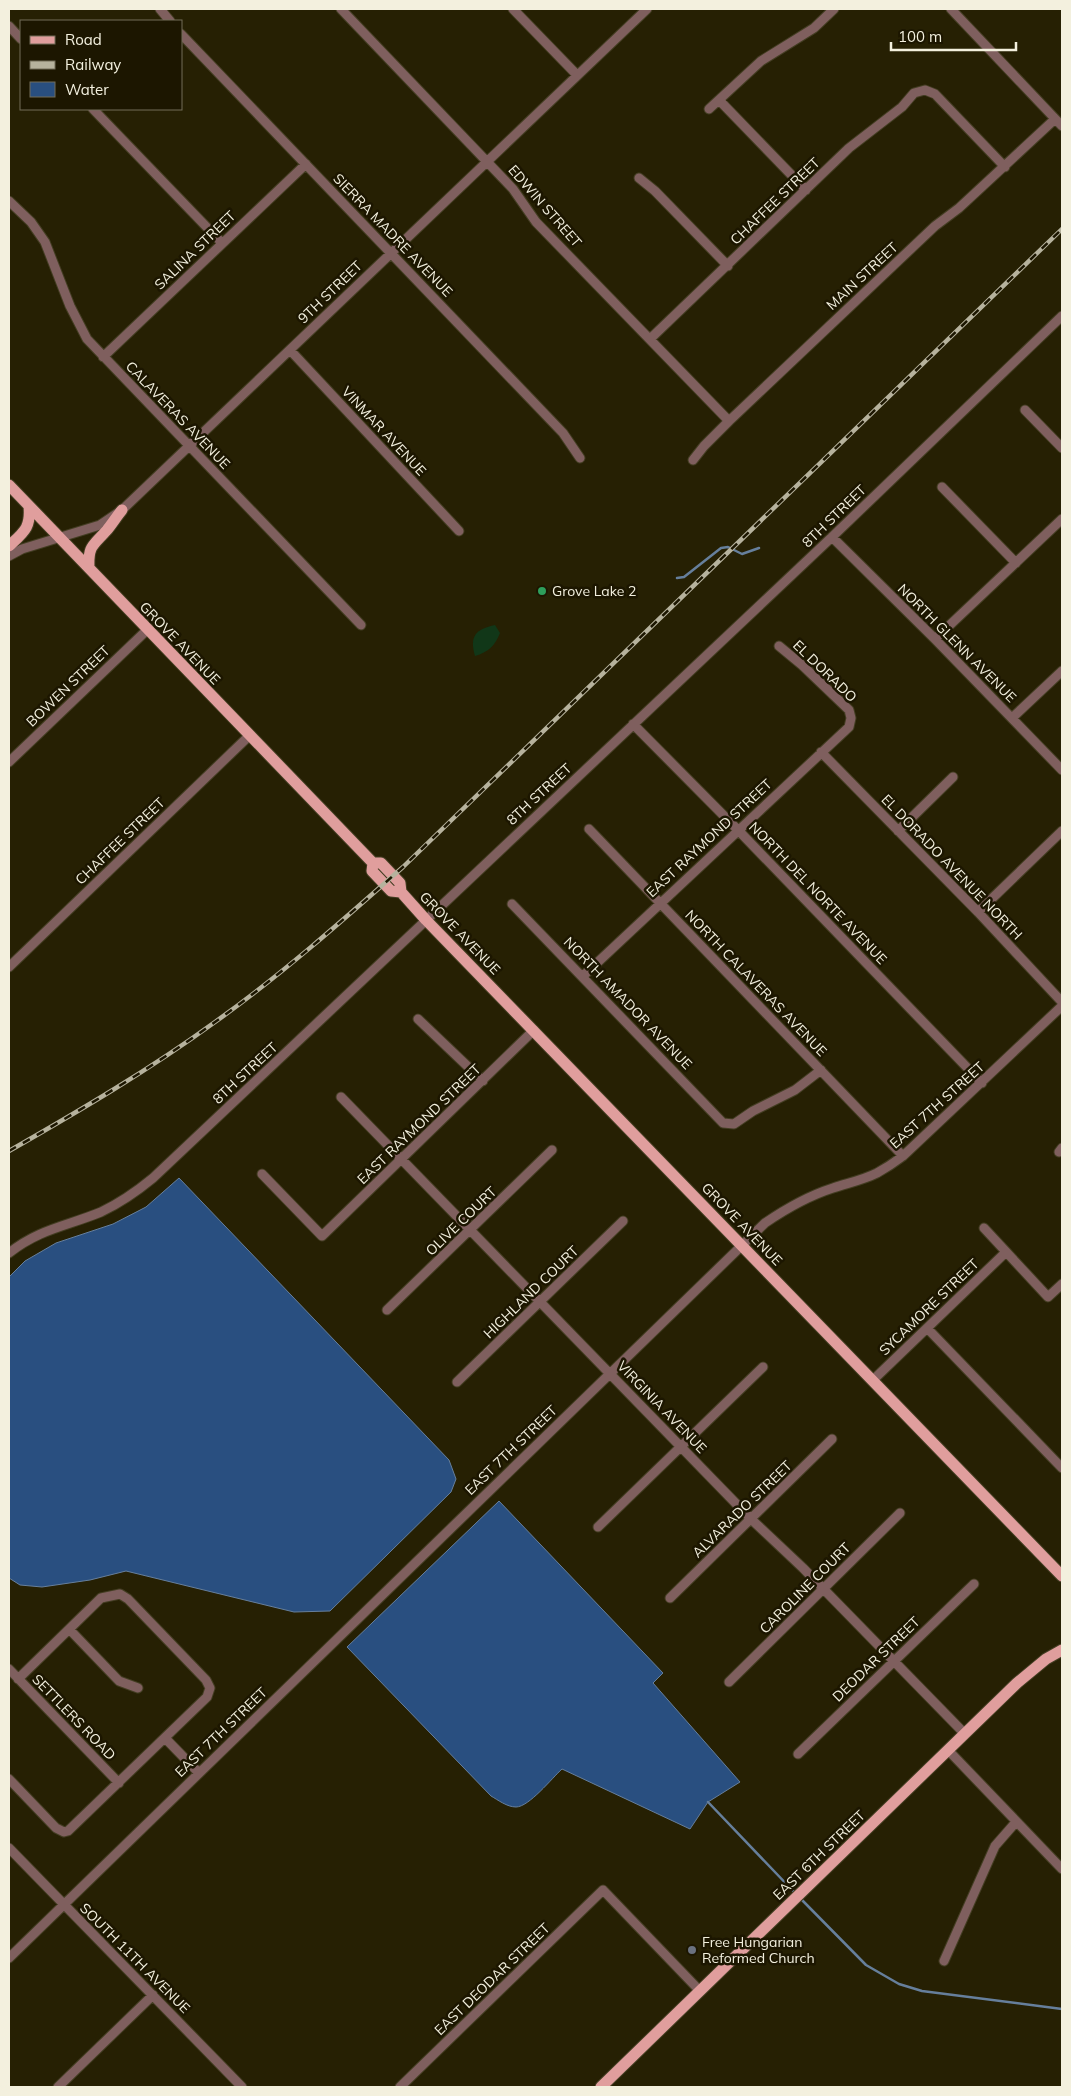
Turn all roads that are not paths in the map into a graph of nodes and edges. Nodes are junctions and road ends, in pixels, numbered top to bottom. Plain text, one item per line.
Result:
1 (160, 9) edge
2 (341, 9) edge
3 (514, 9) edge
4 (647, 9) edge
5 (834, 9) edge
6 (951, 9) edge
7 (169, 20) edge
8 (9, 26) edge
9 (182, 35) edge
10 (20, 38) edge
11 (577, 76) junction
12 (719, 100) junction
13 (709, 109) dead end
14 (94, 110) edge
15 (1055, 119) junction
16 (1062, 126) edge
17 (487, 161) junction
18 (306, 164) junction
19 (1005, 166) junction
20 (639, 178) dead end
21 (806, 190) junction
22 (9, 201) edge
23 (222, 243) junction
24 (391, 253) junction
25 (728, 266) junction
26 (1062, 316) edge
27 (650, 339) junction
28 (290, 350) junction
29 (104, 357) junction
30 (1024, 410) dead end
31 (729, 421) junction
32 (188, 446) junction
33 (1062, 448) edge
34 (580, 458) dead end
35 (693, 460) dead end
36 (9, 485) edge
37 (942, 487) dead end
38 (29, 506) junction
39 (122, 510) junction
40 (1062, 519) edge
41 (459, 531) dead end
42 (832, 537) junction
43 (60, 538) junction
44 (9, 546) edge
45 (9, 556) edge
46 (1016, 563) junction
47 (89, 568) junction
48 (361, 625) dead end
49 (147, 630) junction
50 (936, 639) junction
51 (779, 646) dead end
52 (1062, 671) edge
53 (851, 718) joint
54 (1012, 718) junction
55 (633, 724) junction
56 (250, 735) junction
57 (820, 752) junction
58 (9, 762) edge
59 (1062, 770) edge
60 (953, 778) dead end
61 (589, 829) dead end
62 (738, 830) junction
63 (898, 830) junction
64 (1062, 831) edge
65 (660, 902) junction
66 (512, 904) dead end
67 (978, 912) junction
68 (426, 920) junction
69 (9, 967) edge
70 (583, 976) junction
71 (1062, 1002) edge
72 (1062, 1006) edge
73 (418, 1019) dead end
74 (534, 1030) junction
75 (821, 1070) junction
76 (483, 1081) junction
77 (982, 1083) junction
78 (341, 1096) dead end
79 (552, 1150) dead end
80 (904, 1156) junction
81 (402, 1158) junction
82 (262, 1174) dead end
83 (623, 1221) dead end
84 (984, 1228) dead end
85 (471, 1230) junction
86 (742, 1245) junction
87 (9, 1253) edge
88 (1005, 1253) junction
89 (1062, 1284) edge
90 (540, 1301) junction
91 (388, 1310) dead end
92 (927, 1328) junction
93 (763, 1367) dead end
94 (610, 1374) junction
95 (873, 1380) junction
96 (457, 1382) dead end
97 (832, 1439) dead end
98 (681, 1446) junction
99 (1062, 1468) edge
100 (900, 1513) dead end
101 (751, 1519) junction
102 (598, 1526) dead end
103 (1062, 1576) edge
104 (974, 1584) dead end
105 (824, 1589) junction
106 (670, 1598) dead end
107 (70, 1630) junction
108 (1062, 1650) edge
109 (894, 1661) junction
110 (9, 1670) edge
111 (18, 1679) junction
112 (729, 1682) dead end
113 (138, 1688) dead end
114 (965, 1734) junction
115 (165, 1738) junction
116 (948, 1750) junction
117 (798, 1754) dead end
118 (198, 1773) junction
119 (9, 1780) edge
120 (119, 1783) junction
121 (1016, 1822) junction
122 (9, 1848) edge
123 (1062, 1869) edge
124 (63, 1905) junction
125 (9, 1958) edge
126 (944, 1961) dead end
127 (700, 1991) junction
128 (153, 1996) junction
129 (58, 2087) edge
130 (241, 2087) edge
131 (400, 2087) edge
132 (601, 2087) edge

1 - 7 street
2 - 17 street, EDWIN STREET
3 - 11 street
4 - 11 street, 9TH STREET
5 - 12 street
6 - 15 street
8 - 10 street
9 - 18 street, SIERRA MADRE AVENUE
11 - 17 street, 9TH STREET
12 - 13 street
12 - 21 street
14 - 23 street
15 - 16 street
15 - 19 street, MAIN STREET
17 - 24 street, 9TH STREET
17 - 27 street, EDWIN STREET
18 - 23 street, SALINA STREET
18 - 24 street, SIERRA MADRE AVENUE
19 - 21 street, CHAFFEE STREET
19 - 31 street, MAIN STREET
20 - 25 street
21 - 25 street, CHAFFEE STREET
22 - 29 street, CALAVERAS AVENUE
23 - 29 street, SALINA STREET
24 - 28 street, 9TH STREET
24 - 34 street, SIERRA MADRE AVENUE
25 - 27 street, CHAFFEE STREET
26 - 42 street, 8TH STREET
27 - 31 street, EDWIN STREET
28 - 32 street, 9TH STREET
28 - 41 street, VINMAR AVENUE
29 - 32 street, CALAVERAS AVENUE
30 - 33 street
31 - 35 street, MAIN STREET
32 - 39 street, 9TH STREET
32 - 48 street, CALAVERAS AVENUE
36 - 38 main road, GROVE AVENUE
37 - 46 street
38 - 43 main road, GROVE AVENUE
38 - 44 main road
39 - 43 street, 9TH STREET
39 - 47 main road
40 - 46 street
42 - 50 street, NORTH GLENN AVENUE
42 - 55 street, 8TH STREET
43 - 45 street, 9TH STREET
43 - 47 main road, GROVE AVENUE
46 - 50 street
47 - 49 main road, GROVE AVENUE
49 - 56 main road, GROVE AVENUE
49 - 58 street, BOWEN STREET
50 - 54 street, NORTH GLENN AVENUE
51 - 53 street, EL DORADO
52 - 54 street
53 - 57 street, EAST RAYMOND STREET
54 - 59 street, NORTH GLENN AVENUE
55 - 62 street, NORTH DEL NORTE AVENUE
55 - 68 street, 8TH STREET
56 - 68 main road, GROVE AVENUE
56 - 69 street, CHAFFEE STREET
57 - 62 street, EAST RAYMOND STREET
57 - 63 street, EL DORADO AVENUE NORTH
60 - 63 street
61 - 65 street, NORTH CALAVERAS AVENUE
62 - 65 street, EAST RAYMOND STREET
62 - 77 street, NORTH DEL NORTE AVENUE
63 - 67 street, EL DORADO AVENUE NORTH
64 - 67 street
65 - 70 street, EAST RAYMOND STREET
65 - 75 street, NORTH CALAVERAS AVENUE
66 - 70 street, NORTH AMADOR AVENUE
67 - 71 street, EL DORADO AVENUE NORTH
68 - 74 main road, GROVE AVENUE
68 - 87 street, 8TH STREET
70 - 75 street, NORTH AMADOR AVENUE
72 - 77 street, EAST 7TH STREET
73 - 76 street
74 - 76 street, EAST RAYMOND STREET
74 - 86 main road, GROVE AVENUE
75 - 80 street, NORTH CALAVERAS AVENUE
76 - 81 street, EAST RAYMOND STREET
77 - 80 street, EAST 7TH STREET
78 - 81 street, VIRGINIA AVENUE
79 - 85 street, OLIVE COURT
80 - 86 street, EAST 7TH STREET
81 - 82 street, EAST RAYMOND STREET
81 - 85 street, VIRGINIA AVENUE
83 - 90 street, HIGHLAND COURT
84 - 88 street
85 - 90 street, VIRGINIA AVENUE
85 - 91 street, OLIVE COURT
86 - 94 street, EAST 7TH STREET
86 - 95 main road, GROVE AVENUE
88 - 89 street
88 - 92 street, SYCAMORE STREET
90 - 94 street, VIRGINIA AVENUE
90 - 96 street, HIGHLAND COURT
92 - 95 street, SYCAMORE STREET
92 - 99 street
93 - 98 street
94 - 98 street, VIRGINIA AVENUE
94 - 118 street, EAST 7TH STREET
95 - 103 main road, GROVE AVENUE
97 - 101 street, ALVARADO STREET
98 - 101 street, VIRGINIA AVENUE
98 - 102 street
100 - 105 street, CAROLINE COURT
101 - 105 street, VIRGINIA AVENUE
101 - 106 street, ALVARADO STREET
104 - 109 street, DEODAR STREET
105 - 109 street, VIRGINIA AVENUE
105 - 112 street, CAROLINE COURT
107 - 111 street
107 - 113 street
107 - 115 street
108 - 114 main road, EAST 6TH STREET
109 - 114 street, VIRGINIA AVENUE
109 - 117 street, DEODAR STREET
110 - 111 street, SETTLERS ROAD
111 - 120 street, SETTLERS ROAD
114 - 116 main road, EAST 6TH STREET
115 - 118 street
115 - 120 street
116 - 121 street
116 - 127 main road, EAST 6TH STREET
118 - 124 street, EAST 7TH STREET
119 - 120 street
121 - 123 street
121 - 126 street
122 - 124 street, SOUTH 11TH AVENUE
124 - 125 street, EAST 7TH STREET
124 - 128 street, SOUTH 11TH AVENUE
127 - 131 street, EAST DEODAR STREET
127 - 132 main road, EAST 6TH STREET
128 - 129 street
128 - 130 street, SOUTH 11TH AVENUE

